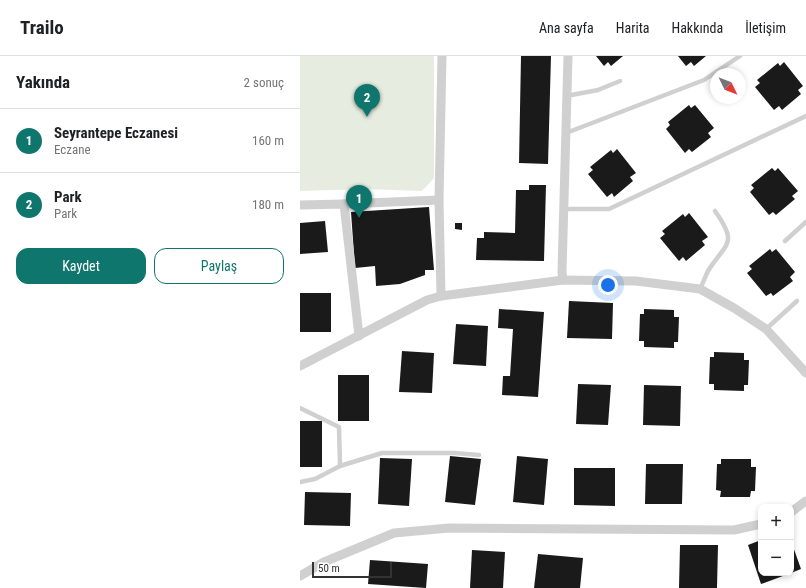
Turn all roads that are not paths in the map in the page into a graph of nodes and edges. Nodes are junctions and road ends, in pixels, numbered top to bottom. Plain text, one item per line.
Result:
1 (442, 56) edge
2 (568, 56) edge
3 (740, 56) edge
4 (620, 81) dead end
5 (566, 96) junction
6 (806, 116) edge
7 (565, 134) junction
8 (440, 200) junction
9 (344, 204) junction
10 (300, 205) edge
11 (563, 209) junction
12 (715, 211) dead end
13 (806, 222) edge
14 (785, 241) dead end
15 (563, 280) junction
16 (700, 289) junction
17 (441, 296) junction
18 (797, 301) dead end
19 (766, 329) junction
20 (359, 336) junction
21 (300, 366) edge
22 (806, 373) edge
23 (300, 408) edge
24 (479, 455) dead end
25 (340, 466) junction
26 (300, 482) edge
27 (806, 501) edge
28 (794, 510) edge
29 (758, 525) edge
30 (300, 576) edge

1 - 8 street
2 - 5 street
3 - 7 lane
4 - 5 lane
5 - 7 street
6 - 11 lane
7 - 11 street
8 - 9 street
8 - 17 street
9 - 10 street
9 - 20 street
11 - 15 street
12 - 16 lane
13 - 14 lane
15 - 16 street
15 - 17 street
16 - 19 street
17 - 20 street
18 - 19 lane
19 - 22 street
20 - 21 street
23 - 25 lane
24 - 25 lane
25 - 26 lane
27 - 28 street
29 - 30 street

